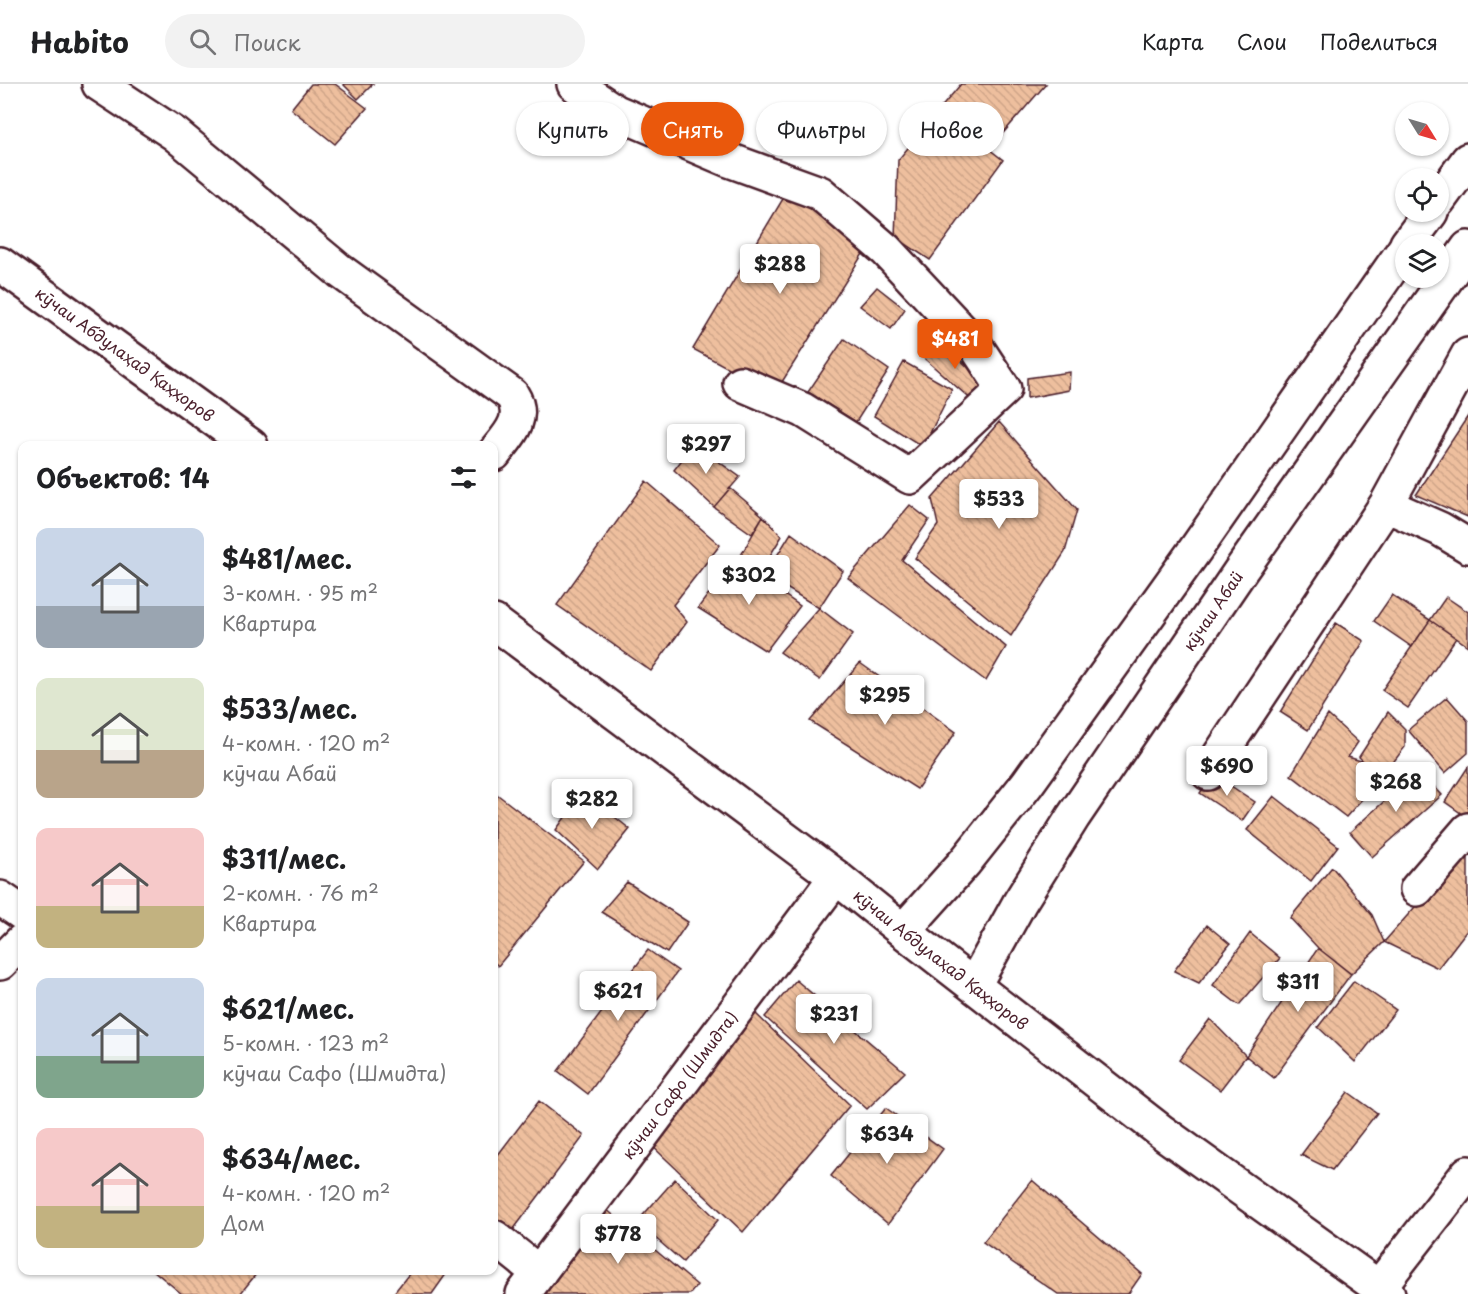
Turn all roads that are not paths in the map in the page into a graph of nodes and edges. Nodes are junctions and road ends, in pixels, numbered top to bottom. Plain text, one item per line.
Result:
1 (99, 84) edge
2 (574, 84) edge
3 (1468, 159) edge
4 (1449, 186) edge
5 (1468, 249) edge
6 (1395, 262) edge
7 (0, 264) edge
8 (1468, 355) edge
9 (740, 383) dead end
10 (244, 441) edge
11 (498, 449) edge
12 (1386, 506) junction
13 (1468, 546) edge
14 (498, 625) edge
15 (1208, 773) dead end
16 (1468, 830) edge
17 (836, 876) junction
18 (1417, 889) dead end
19 (0, 898) edge
20 (18, 910) edge
21 (903, 931) junction
22 (18, 945) edge
23 (0, 963) edge
24 (974, 986) junction
25 (1468, 1173) edge
26 (498, 1242) edge
27 (531, 1284) edge
28 (1384, 1290) edge

1 - 11 main road
2 - 9 main road
3 - 4 main road
5 - 24 main road, кӯчаи Абаӣ
6 - 21 main road
7 - 10 main road, кӯчаи Абдулаҳад Қаҳҳоров
8 - 12 main road
12 - 13 main road
12 - 15 main road
14 - 17 main road, кӯчаи Абдулаҳад Қаҳҳоров
16 - 18 main road
17 - 21 main road, кӯчаи Абдулаҳад Қаҳҳоров
17 - 27 main road, кӯчаи Сафо (Шмидта)
19 - 20 main road
21 - 24 main road, кӯчаи Абдулаҳад Қаҳҳоров
22 - 23 main road
24 - 28 main road, кӯчаи Абдулаҳад Қаҳҳоров
25 - 28 main road
26 - 27 main road

